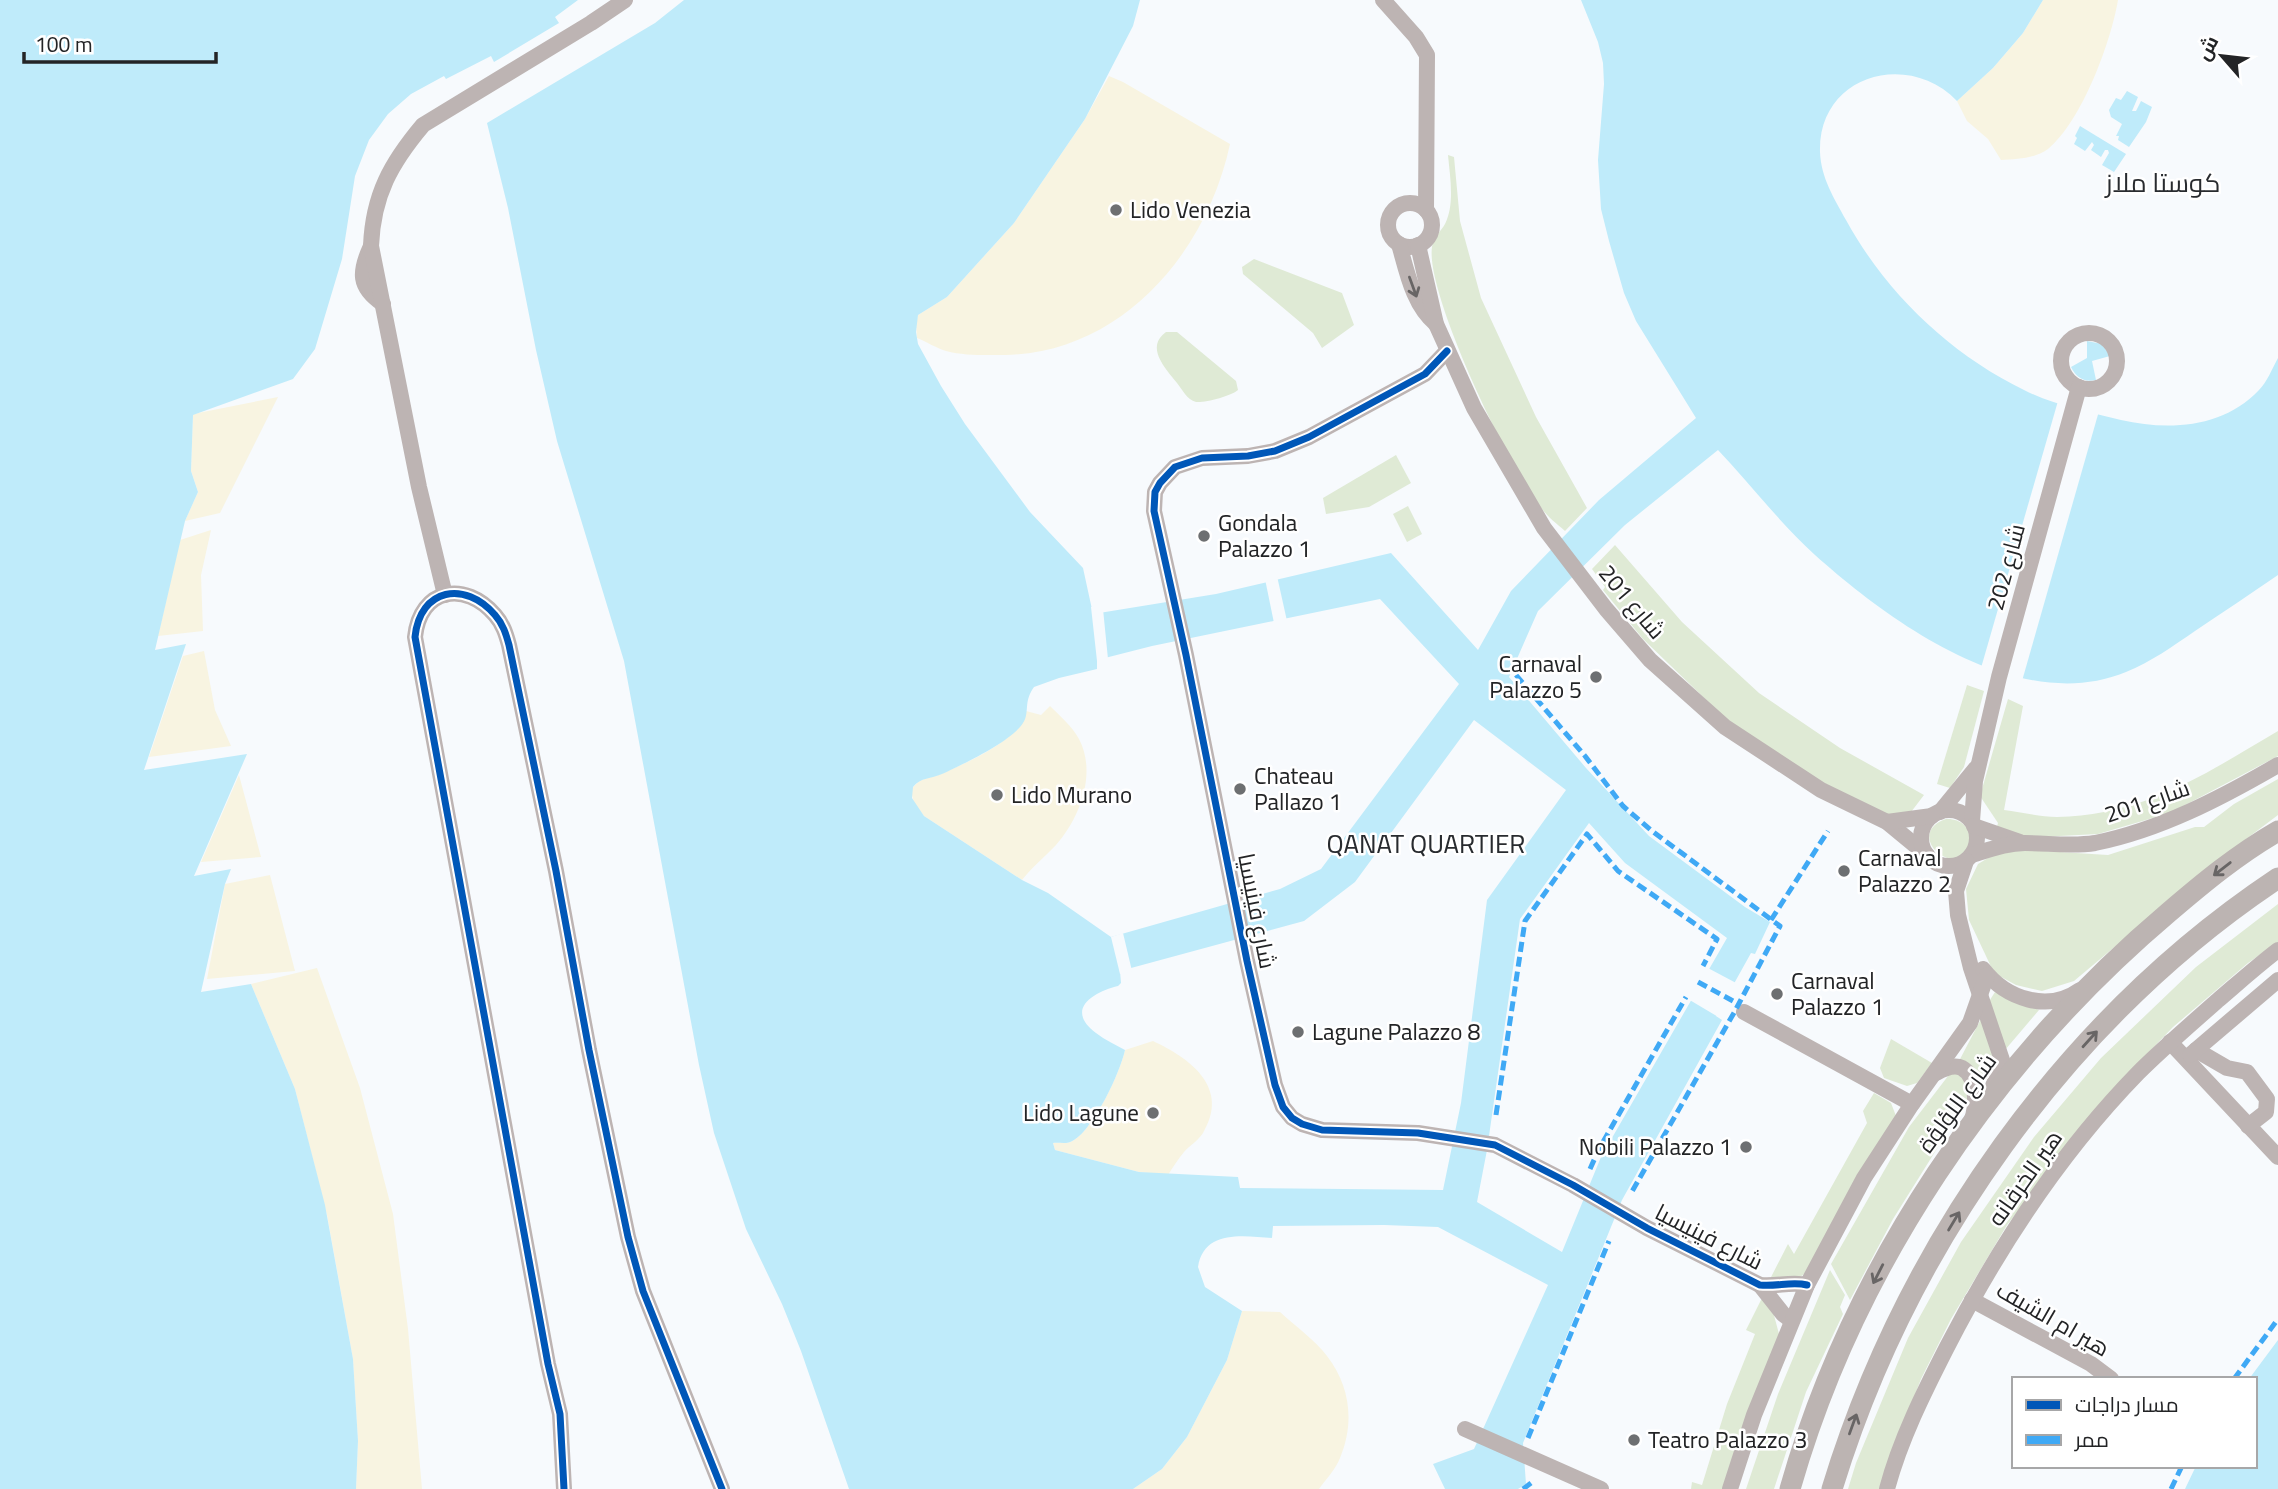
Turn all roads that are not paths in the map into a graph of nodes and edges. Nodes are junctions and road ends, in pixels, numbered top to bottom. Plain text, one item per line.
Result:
1 (625, 0) edge
2 (1383, 0) edge
3 (1426, 173) junction
4 (1406, 203) junction
5 (1426, 210) junction
6 (1399, 244) junction
7 (1418, 245) junction
8 (1436, 324) junction
9 (1447, 351) junction
10 (1457, 373) junction
11 (1425, 374) junction
12 (2079, 387) dead end
13 (445, 594) junction
14 (1980, 759) junction
15 (2278, 765) edge
16 (1936, 814) junction
17 (1887, 822) junction
18 (1973, 824) junction
19 (2278, 831) edge
20 (2023, 843) junction
21 (1969, 858) junction
22 (1932, 860) junction
23 (2278, 878) edge
24 (1956, 891) junction
25 (1965, 946) junction
26 (2278, 950) edge
27 (2106, 968) junction
28 (1987, 975) junction
29 (2278, 980) edge
30 (1981, 995) junction
31 (1744, 1012) dead end
32 (2170, 1042) junction
33 (2191, 1055) junction
34 (1934, 1074) junction
35 (1912, 1104) junction
36 (2248, 1126) junction
37 (1966, 1134) junction
38 (2278, 1157) edge
39 (1760, 1285) junction
40 (1807, 1285) junction
41 (1972, 1300) junction
42 (1791, 1320) junction
43 (2108, 1377) edge
44 (1465, 1429) dead end
45 (564, 1489) edge
46 (722, 1489) edge
47 (1601, 1489) edge
48 (1730, 1489) edge
49 (1790, 1489) edge
50 (1832, 1489) edge
51 (1887, 1489) edge

1 - 13 street
2 - 3 street
3 - 4 street
3 - 5 street
4 - 5 street
4 - 6 street
5 - 7 street
6 - 7 street
6 -> 8 street, شارع 201
7 - 8 street, شارع 201
8 - 9 street, شارع 201
9 - 10 street, شارع 201
9 - 11 street, شارع فينيسيا
10 - 11 street, شارع فينيسيا
10 - 17 street, شارع 201
11 - 39 street, شارع فينيسيا
12 - 14 street, شارع 202
13 - 45 street
13 - 46 street
14 - 16 street, شارع 202
14 - 18 street, شارع 202
15 - 20 street, شارع 201
16 - 17 street
16 - 18 street
16 - 22 street
17 - 22 street, شارع 201
18 - 20 street, شارع 201
18 - 21 street
19 -> 27 main road, شارع اللؤلؤة
20 - 21 street, شارع 201
21 - 22 street
21 - 24 street, شارع 201
22 - 24 street, شارع 201
50 -> 23 main road
24 - 25 street, شارع 201
25 - 28 street, شارع 201
25 - 30 street, شارع 201
26 - 32 street, هير الخرقانه
27 - 28 street, شارع 201
27 - 37 main road, شارع اللؤلؤة
28 - 30 street
29 - 33 street
30 - 34 street
30 - 37 street, شارع 201
31 - 35 street
32 - 33 street
32 - 41 street, هير الخرقانه
33 - 36 street
33 - 36 street
34 - 35 street
34 - 37 street
35 - 40 street
36 - 38 street
37 -> 49 main road, شارع اللؤلؤة
39 - 40 street, شارع فينيسيا
39 - 42 street, شارع فينيسيا
40 - 42 street
41 - 43 street, هير ام الشيف
41 - 51 street, هير الخرقانه
42 - 48 street
44 - 47 street

